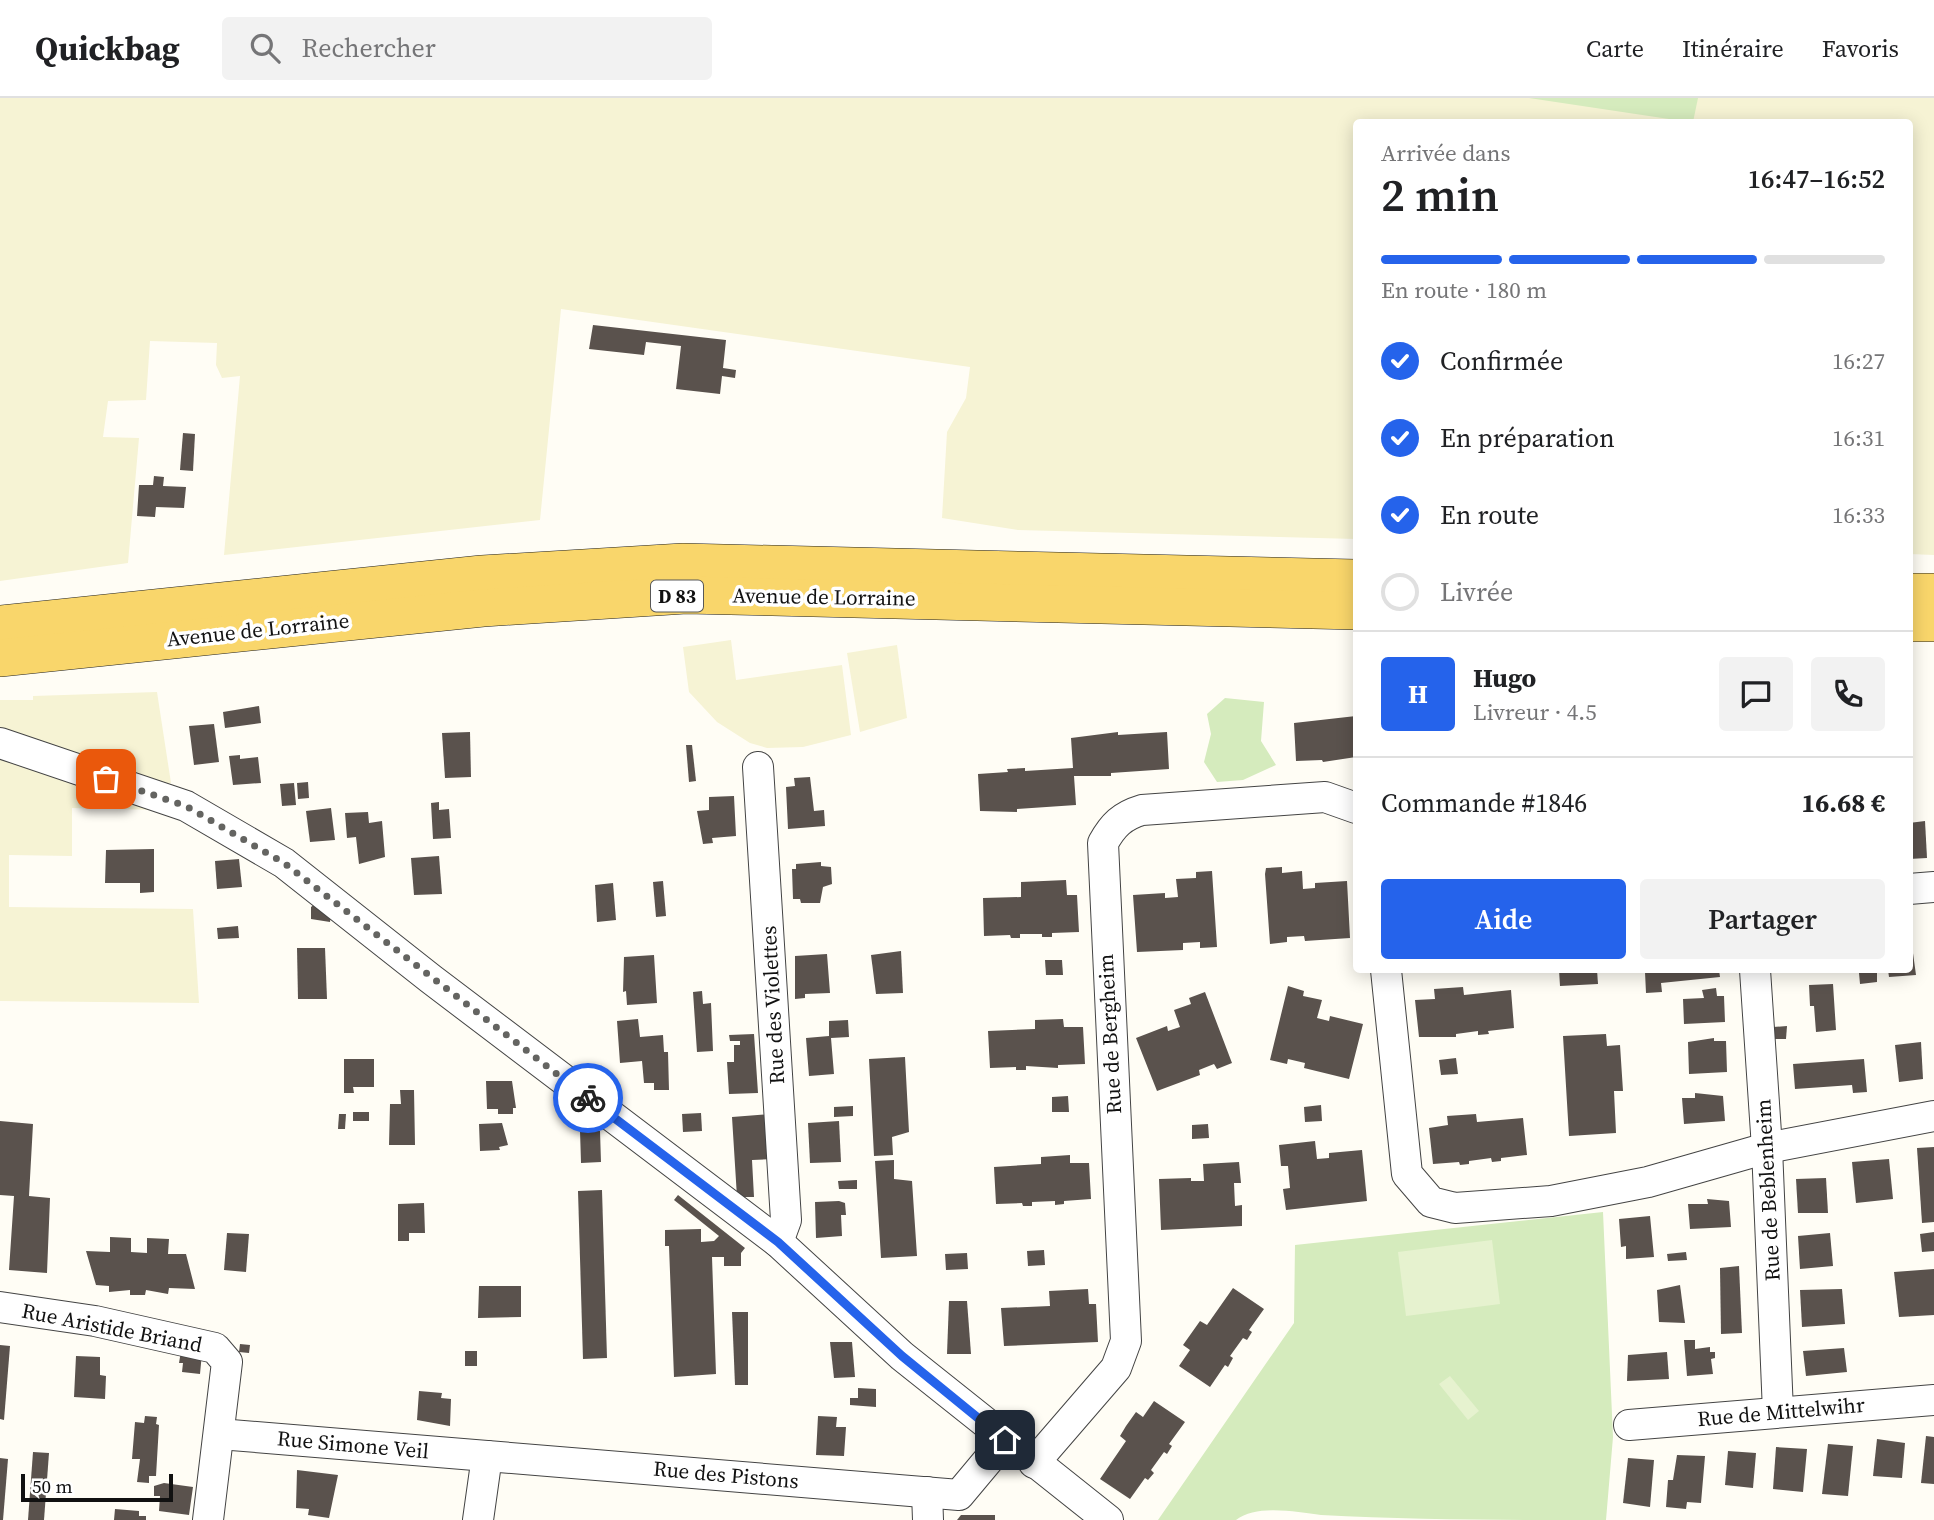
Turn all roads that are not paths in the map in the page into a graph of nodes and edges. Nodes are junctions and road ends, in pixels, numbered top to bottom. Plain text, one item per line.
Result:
1 (1353, 578) edge
2 (1913, 592) edge
3 (1934, 592) edge
4 (1353, 611) edge
5 (1913, 623) edge
6 (1934, 623) edge
7 (0, 624) edge
8 (0, 658) edge
9 (0, 743) edge
10 (758, 767) dead end
11 (1353, 807) edge
12 (1934, 887) edge
13 (1913, 889) edge
14 (1386, 973) edge
15 (1755, 973) edge
16 (1934, 1116) edge
17 (1767, 1148) junction
18 (778, 1242) junction
19 (0, 1307) edge
20 (1934, 1401) edge
21 (1778, 1412) junction
22 (1629, 1425) dead end
23 (219, 1434) junction
24 (1005, 1440) junction
25 (487, 1456) junction
26 (1034, 1463) junction
27 (928, 1506) edge
28 (208, 1520) edge
29 (478, 1520) edge
30 (1108, 1520) edge

1 - 7 main road, Avenue de Lorraine / D 83
2 - 3 main road
4 - 8 main road, Avenue de Lorraine / D 83
5 - 6 main road
9 - 18 street
10 - 18 street, Rue des Violettes
11 - 26 street, Rue de Bergheim
12 - 13 street
14 - 17 street
15 - 17 street, Rue de Beblenheim
16 - 17 street
17 - 21 street, Rue de Beblenheim
18 - 24 street
19 - 23 street, Rue Aristide Briand
20 - 21 street, Rue de Mittelwihr
21 - 22 street, Rue de Mittelwihr
23 - 25 street, Rue Simone Veil
23 - 28 street, Rue Aristide Briand
24 - 26 street
24 - 27 street, Rue des Pistons
25 - 27 street, Rue des Pistons
25 - 29 street
26 - 30 street

